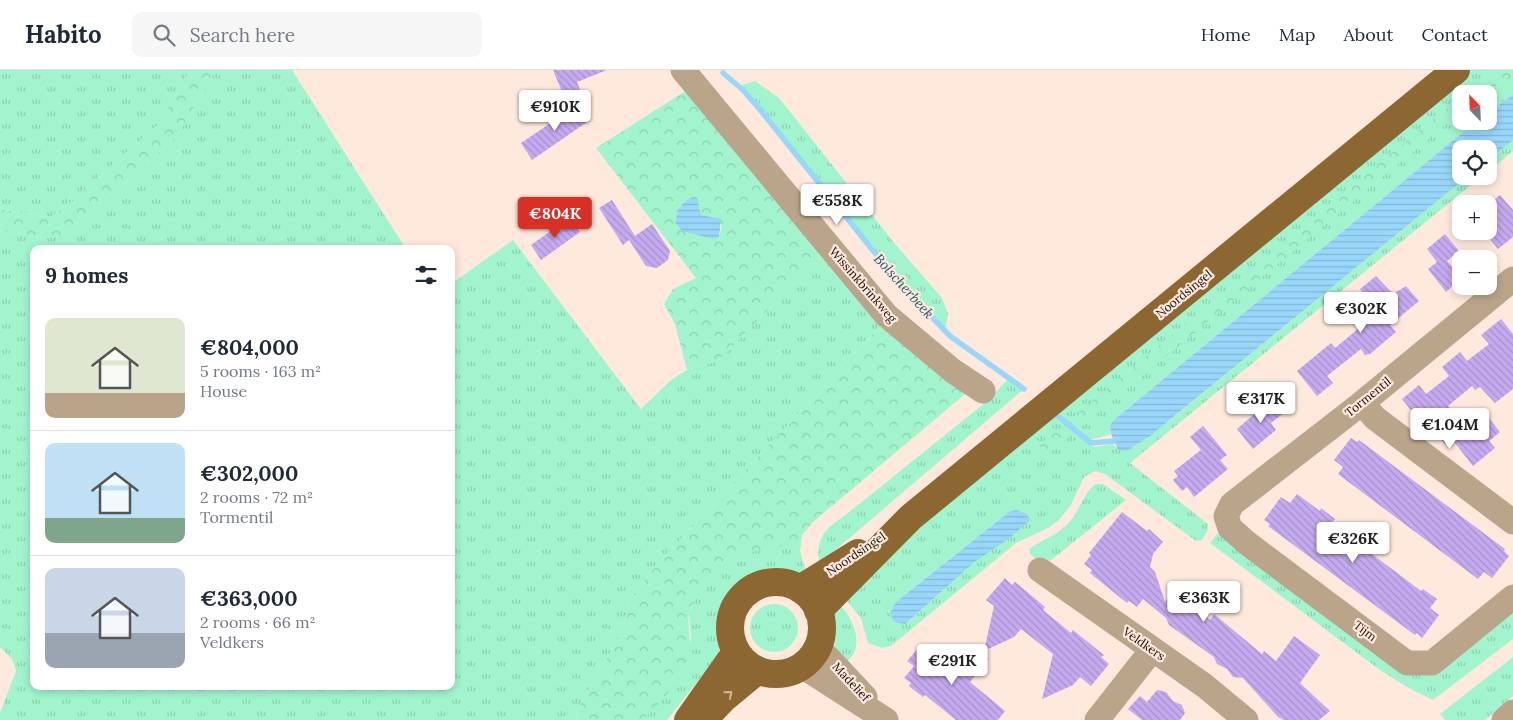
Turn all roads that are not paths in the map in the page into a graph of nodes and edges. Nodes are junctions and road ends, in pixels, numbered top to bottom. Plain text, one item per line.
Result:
1 (683, 70) edge
2 (1456, 70) edge
3 (1510, 287) edge
4 (983, 391) dead end
5 (1362, 403) junction
6 (1226, 516) joint
7 (911, 517) junction
8 (1513, 522) edge
9 (1040, 570) dead end
10 (800, 589) junction
11 (1513, 597) edge
12 (818, 611) junction
13 (1152, 650) junction
14 (736, 652) junction
15 (810, 656) junction
16 (757, 671) junction
17 (1513, 712) edge
18 (885, 719) edge
19 (688, 720) edge
20 (703, 720) edge
21 (1097, 720) edge
22 (1246, 720) edge
23 (1504, 720) edge

1 - 4 street, Wissinkbrinkweg
2 - 7 main road, Noordsingel
3 - 5 street, Tormentil
5 - 6 street, Tormentil
5 - 8 street
6 - 11 street, Tijm
7 - 10 main road, Noordsingel
7 - 12 main road, Noordsingel
9 - 13 street, Veldkers
10 - 12 main road
10 - 14 main road
12 - 15 main road
13 - 21 street
13 - 22 street, Veldkers
14 - 16 main road
14 - 19 main road
15 - 16 main road
15 - 18 street, Madelief
20 -> 16 main road
17 - 23 street

